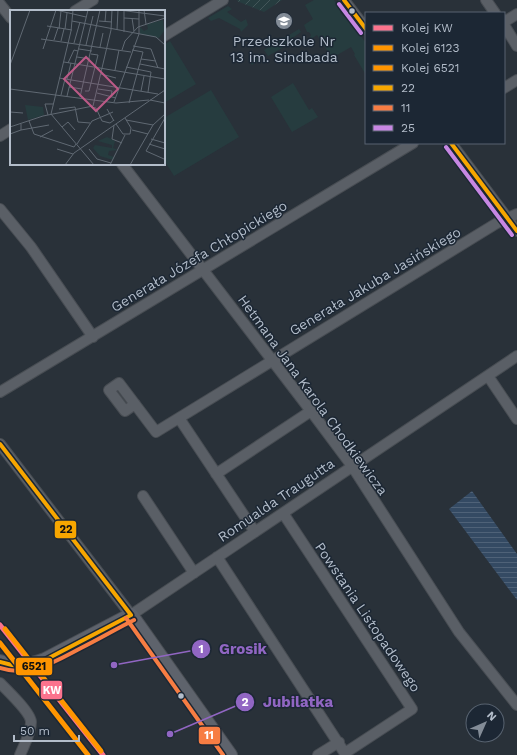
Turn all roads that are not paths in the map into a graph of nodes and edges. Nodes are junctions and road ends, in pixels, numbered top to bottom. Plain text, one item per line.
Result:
1 (93, 0) edge
2 (223, 0) edge
3 (344, 0) edge
4 (486, 0) edge
5 (210, 3) edge
6 (0, 4) edge
7 (77, 10) edge
8 (494, 12) edge
9 (517, 14) edge
10 (6, 18) edge
11 (505, 21) edge
12 (505, 27) edge
13 (365, 28) edge
14 (165, 35) edge
15 (517, 46) edge
16 (517, 80) edge
17 (505, 87) edge
18 (10, 130) edge
19 (0, 136) edge
20 (411, 144) edge
21 (452, 144) edge
22 (123, 165) edge
23 (0, 209) edge
24 (517, 214) edge
25 (507, 218) junction
26 (517, 231) edge
27 (203, 270) junction
28 (93, 337) junction
29 (517, 356) edge
30 (272, 360) junction
31 (488, 376) junction
32 (0, 392) edge
33 (135, 404) dead end
34 (311, 411) junction
35 (179, 418) junction
36 (517, 419) edge
37 (0, 444) edge
38 (352, 466) junction
39 (216, 474) junction
40 (143, 496) dead end
41 (282, 513) junction
42 (255, 532) junction
43 (217, 558) junction
44 (194, 573) junction
45 (131, 615) junction
46 (0, 662) edge
47 (0, 683) edge
48 (517, 705) edge
49 (339, 742) junction
50 (346, 754) edge
51 (20, 755) edge
52 (230, 755) edge
53 (318, 755) edge

1 - 7 street
2 - 5 street
3 - 13 street
4 - 8 street
5 - 14 street
6 - 10 street
9 - 11 street
12 - 15 street
16 - 17 street
18 - 19 street
20 - 27 street, Generała Józefa Chłopickiego
21 - 25 street
22 - 27 street, Hetmana Jana Karola Chodkiewicza
23 - 28 street
24 - 25 street, Generała Jakuba Jasińskiego
25 - 26 street
25 - 30 street, Generała Jakuba Jasińskiego
27 - 28 street, Generała Józefa Chłopickiego
27 - 30 street, Hetmana Jana Karola Chodkiewicza
28 - 32 street, Generała Józefa Chłopickiego
29 - 31 street, Romualda Traugutta
30 - 34 street, Hetmana Jana Karola Chodkiewicza
30 - 35 street, Generała Jakuba Jasińskiego
31 - 36 street
31 - 38 street, Romualda Traugutta
33 - 35 street, Generała Jakuba Jasińskiego
34 - 38 street, Hetmana Jana Karola Chodkiewicza
34 - 39 street
35 - 39 street
37 - 45 street
38 - 41 street, Romualda Traugutta
38 - 48 street, Hetmana Jana Karola Chodkiewicza
39 - 42 street
40 - 44 street
41 - 42 street, Romualda Traugutta
41 - 50 street, Powstania Listopadowego
42 - 43 street, Romualda Traugutta
43 - 44 street, Romualda Traugutta
43 - 49 street
44 - 45 street, Romualda Traugutta
45 - 46 street
45 - 52 street
47 - 51 street
49 - 50 street
49 - 53 street

